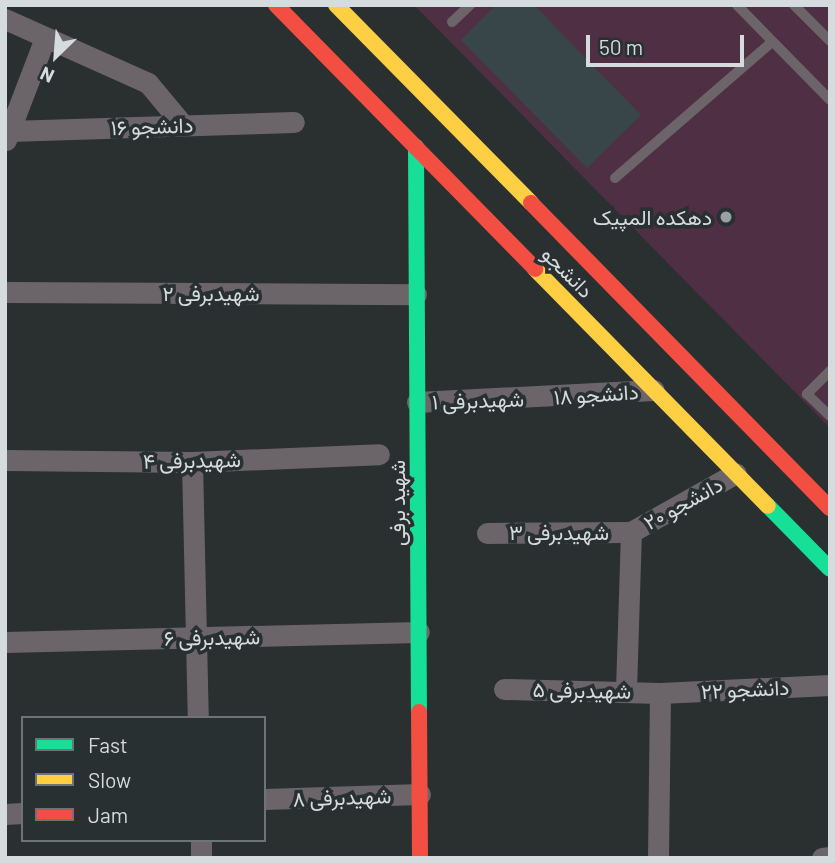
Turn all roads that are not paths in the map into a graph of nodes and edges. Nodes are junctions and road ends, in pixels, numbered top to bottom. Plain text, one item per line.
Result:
1 (276, 5) edge
2 (336, 5) edge
3 (470, 5) edge
4 (737, 5) edge
5 (794, 5) edge
6 (5, 19) edge
7 (452, 22) dead end
8 (45, 38) junction
9 (830, 41) edge
10 (772, 42) junction
11 (830, 100) edge
12 (294, 122) dead end
13 (183, 125) junction
14 (7, 137) edge
15 (415, 147) junction
16 (615, 178) dead end
17 (5, 292) edge
18 (416, 294) junction
19 (830, 371) edge
20 (654, 390) junction
21 (538, 397) joint
22 (417, 402) junction
23 (830, 416) edge
24 (379, 454) dead end
25 (5, 460) edge
26 (192, 462) junction
27 (736, 473) junction
28 (830, 508) edge
29 (631, 532) junction
30 (487, 533) dead end
31 (830, 569) edge
32 (419, 632) junction
33 (196, 637) junction
34 (5, 642) edge
35 (830, 685) edge
36 (504, 689) dead end
37 (626, 690) junction
38 (660, 693) junction
39 (198, 716) edge
40 (420, 794) junction
41 (266, 799) edge
42 (830, 857) edge
43 (420, 858) edge
44 (658, 858) edge
45 (822, 858) edge

1 - 15 main road, دانشجو
2 - 28 main road, دانشجو
3 - 7 lane
4 - 10 lane
5 - 9 lane
6 - 8 street
8 - 13 street
8 - 14 street
10 - 11 lane
10 - 16 lane
12 - 13 street, دانشجو ۱۶
13 - 14 street, دانشجو ۱۶
15 - 18 main road, شهید برفی
15 - 20 main road, دانشجو
17 - 18 street, شهیدبرفی ۲
18 - 22 main road, شهید برفی
19 - 23 lane
20 - 21 street, دانشجو ۱۸
20 - 27 main road, دانشجو
21 - 22 street, شهیدبرفی ۱
22 - 32 main road, شهید برفی
24 - 26 street, شهیدبرفی ۴
25 - 26 street, شهیدبرفی ۴
26 - 33 street
27 - 29 street, دانشجو ۲۰
27 - 31 main road, دانشجو
29 - 30 street, شهیدبرفی ۳
29 - 37 street
32 - 33 street, شهیدبرفی ۶
32 - 40 main road, شهید برفی
33 - 34 street, شهیدبرفی ۶
33 - 39 street
35 - 38 street, دانشجو ۲۲
36 - 37 street, شهیدبرفی ۵
37 - 38 street, شهیدبرفی ۵
38 - 44 street
40 - 41 street, شهیدبرفی ۸
40 - 43 main road, شهید برفی
42 - 45 street

